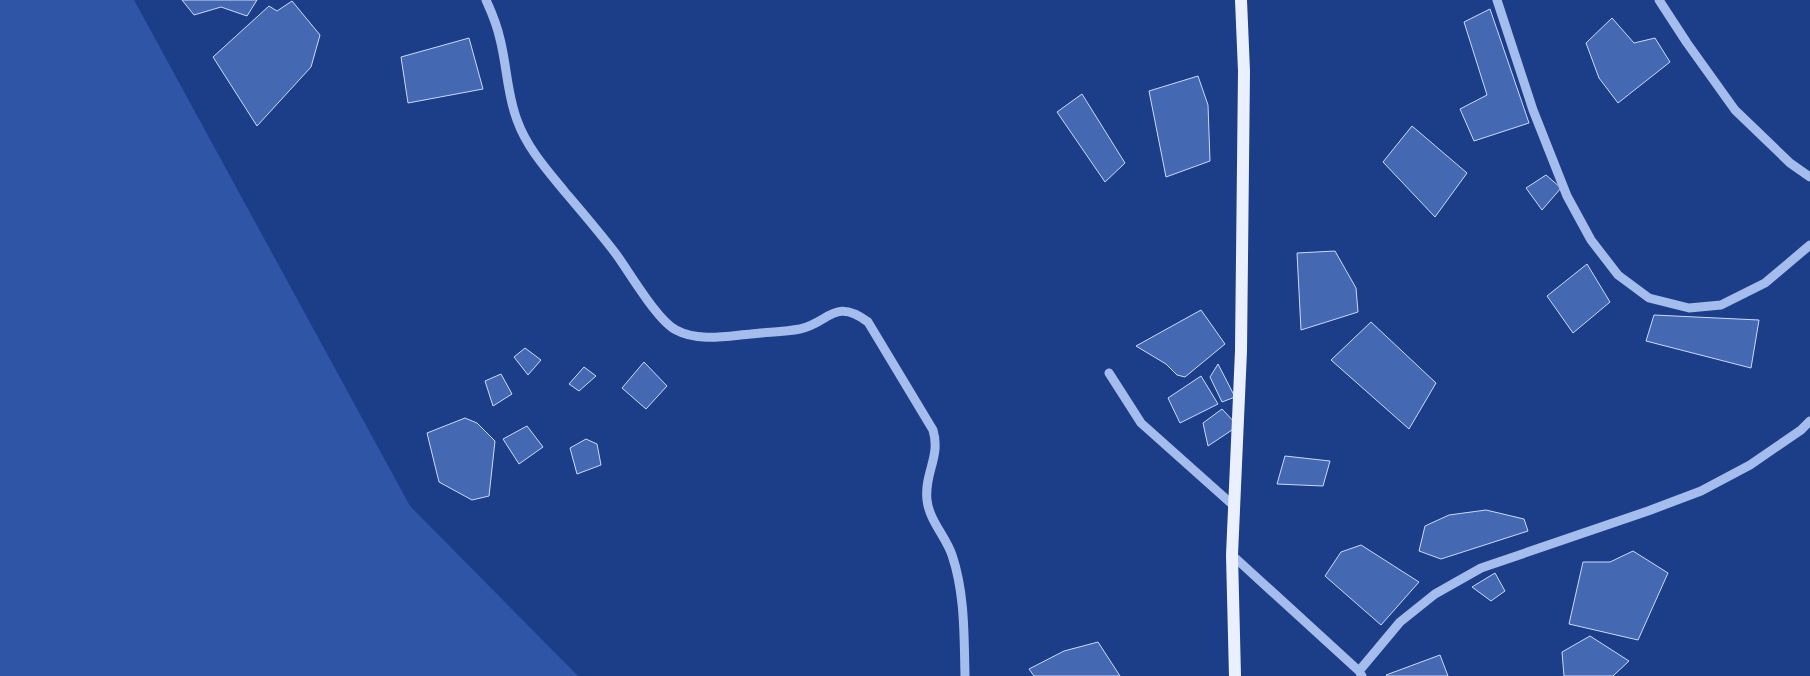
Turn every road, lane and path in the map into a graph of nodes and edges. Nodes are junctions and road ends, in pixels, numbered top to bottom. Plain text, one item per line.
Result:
1 (486, 0) edge
2 (1241, 0) edge
3 (1497, 0) edge
4 (1659, 0) edge
5 (1810, 177) edge
6 (1810, 245) edge
7 (1110, 373) dead end
8 (1810, 421) edge
9 (1234, 506) junction
10 (1232, 554) junction
11 (1361, 674) edge
12 (965, 676) edge
13 (1235, 676) edge

1 - 12 street
2 - 9 main road
3 - 6 street
4 - 5 street
7 - 9 street
8 - 11 street
9 - 10 main road
10 - 11 street
10 - 13 main road

